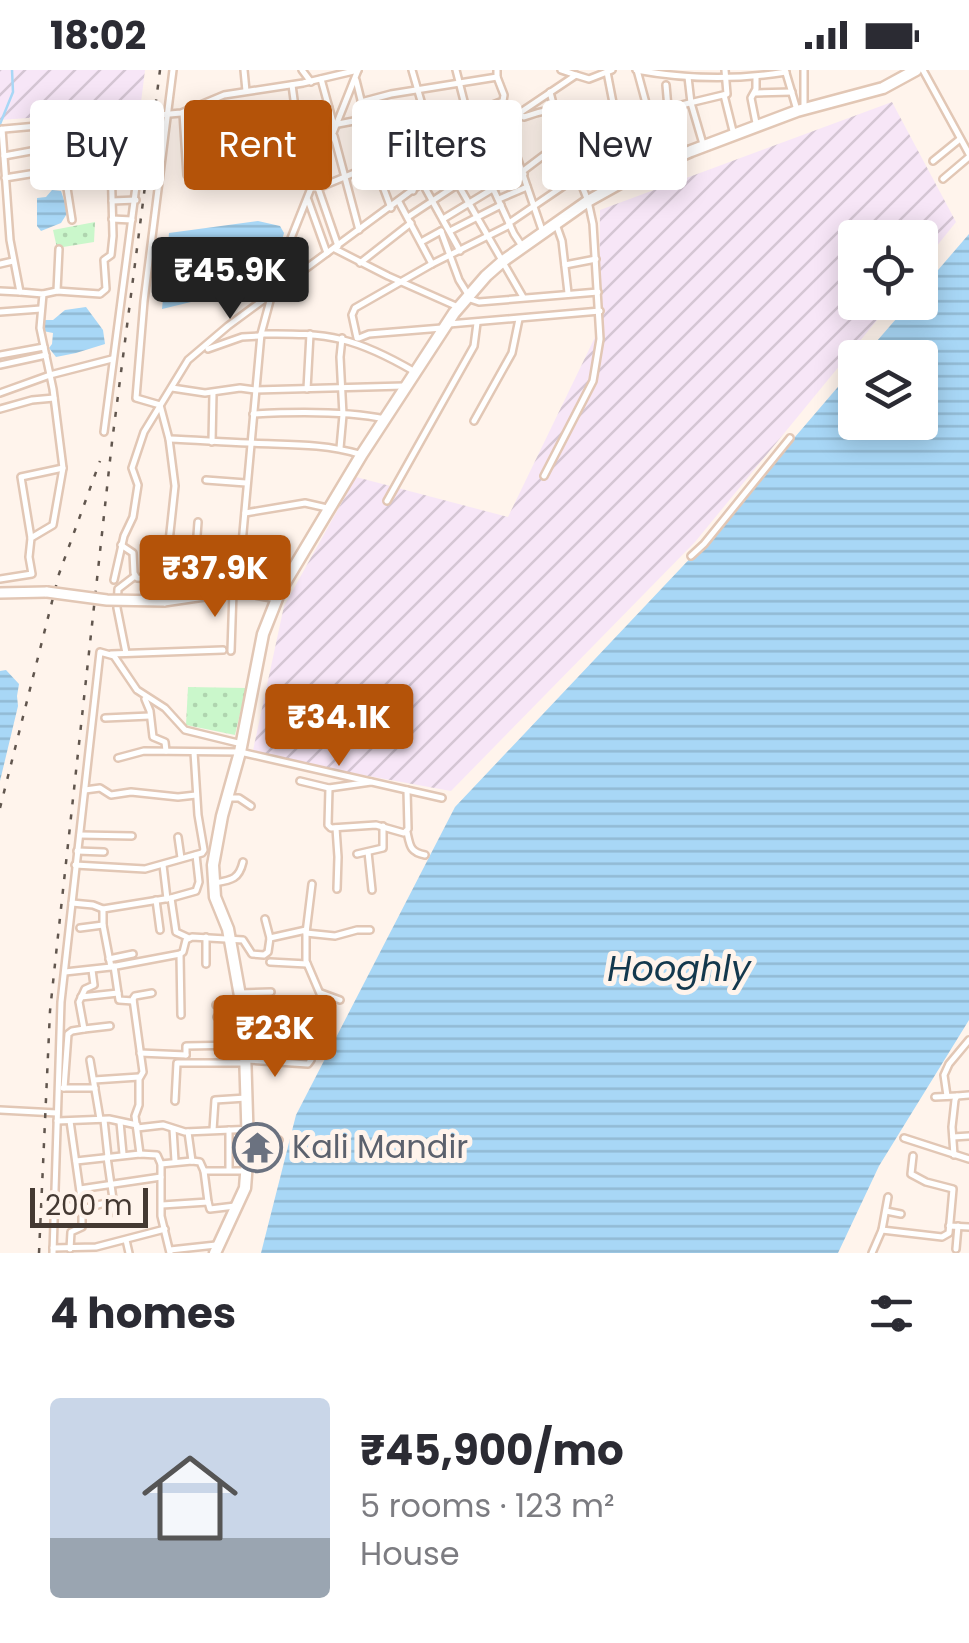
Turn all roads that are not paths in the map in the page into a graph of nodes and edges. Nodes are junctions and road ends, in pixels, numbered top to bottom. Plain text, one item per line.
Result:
1 (174, 70) edge
2 (244, 70) edge
3 (304, 70) edge
4 (412, 70) edge
5 (456, 70) edge
6 (562, 70) edge
7 (584, 70) edge
8 (637, 70) edge
9 (804, 70) edge
10 (920, 70) edge
11 (609, 71) edge
12 (786, 71) edge
13 (357, 72) edge
14 (662, 72) edge
15 (332, 73) edge
16 (726, 73) edge
17 (742, 73) edge
18 (497, 74) edge
19 (576, 74) junction
20 (688, 76) junction
21 (756, 77) junction
22 (322, 79) junction
23 (311, 82) junction
24 (459, 83) junction
25 (292, 85) junction
26 (666, 85) dead end
27 (418, 90) junction
28 (246, 91) junction
29 (550, 92) junction
30 (753, 92) junction
31 (792, 92) junction
32 (724, 95) junction
33 (294, 100) edge
34 (327, 100) edge
35 (361, 100) edge
36 (368, 100) edge
37 (421, 100) edge
38 (463, 100) edge
39 (503, 100) edge
40 (552, 100) edge
41 (614, 100) edge
42 (645, 100) edge
43 (667, 100) edge
44 (691, 103) junction
45 (687, 104) edge
46 (801, 110) junction
47 (522, 111) edge
48 (183, 113) junction
49 (168, 114) junction
50 (164, 115) edge
51 (332, 120) edge
52 (352, 123) edge
53 (757, 126) junction
54 (30, 127) edge
55 (184, 128) edge
56 (334, 128) junction
57 (1, 129) edge
58 (332, 134) edge
59 (734, 135) junction
60 (960, 138) junction
61 (704, 147) junction
62 (30, 151) edge
63 (687, 153) edge
64 (969, 155) edge
65 (4, 156) junction
66 (542, 157) edge
67 (933, 161) dead end
68 (523, 172) joint
69 (30, 174) edge
70 (352, 174) edge
71 (345, 177) junction
72 (5, 178) junction
73 (943, 180) dead end
74 (332, 182) edge
75 (528, 187) junction
76 (67, 190) edge
77 (112, 190) edge
78 (137, 190) edge
79 (313, 190) edge
80 (315, 190) edge
81 (384, 190) edge
82 (426, 190) edge
83 (450, 190) edge
84 (461, 190) edge
85 (490, 190) edge
86 (495, 190) edge
87 (558, 190) edge
88 (584, 190) edge
89 (608, 190) edge
90 (413, 191) edge
91 (136, 200) junction
92 (308, 200) junction
93 (432, 201) junction
94 (588, 201) junction
95 (112, 202) junction
96 (399, 202) junction
97 (469, 202) junction
98 (500, 202) junction
99 (390, 208) junction
100 (533, 208) junction
101 (478, 217) junction
102 (443, 218) junction
103 (112, 219) junction
104 (72, 220) dead end
105 (132, 220) junction
106 (410, 220) junction
107 (509, 224) junction
108 (556, 224) junction
109 (359, 230) junction
110 (446, 230) junction
111 (544, 232) junction
112 (489, 237) junction
113 (10, 240) junction
114 (0, 242) edge
115 (420, 242) junction
116 (522, 246) junction
117 (337, 248) junction
118 (58, 249) dead end
119 (460, 251) junction
120 (327, 254) junction
121 (451, 255) junction
122 (596, 259) junction
123 (13, 261) junction
124 (503, 261) junction
125 (360, 262) junction
126 (0, 264) edge
127 (432, 264) junction
128 (565, 264) junction
129 (400, 282) junction
130 (0, 291) edge
131 (57, 291) junction
132 (20, 292) junction
133 (599, 292) junction
134 (568, 293) junction
135 (43, 294) junction
136 (270, 297) junction
137 (468, 297) junction
138 (523, 297) junction
139 (458, 307) junction
140 (41, 310) junction
141 (600, 311) junction
142 (0, 312) edge
143 (520, 319) junction
144 (477, 322) junction
145 (446, 326) junction
146 (310, 334) junction
147 (261, 335) junction
148 (342, 338) junction
149 (355, 340) junction
150 (208, 349) dead end
151 (45, 351) junction
152 (0, 355) edge
153 (112, 359) junction
154 (0, 365) edge
155 (415, 372) junction
156 (50, 375) junction
157 (406, 386) junction
158 (172, 388) junction
159 (307, 388) junction
160 (341, 388) junction
161 (254, 390) junction
162 (213, 392) junction
163 (0, 393) edge
164 (54, 398) junction
165 (160, 405) junction
166 (0, 410) edge
167 (253, 414) junction
168 (343, 415) junction
169 (385, 419) junction
170 (474, 421) dead end
171 (104, 432) dead end
172 (790, 438) dead end
173 (168, 439) junction
174 (212, 442) junction
175 (250, 444) junction
176 (340, 448) junction
177 (362, 454) junction
178 (63, 468) junction
179 (544, 476) dead end
180 (206, 480) dead end
181 (246, 484) junction
182 (387, 502) dead end
183 (330, 510) junction
184 (244, 513) junction
185 (198, 522) dead end
186 (31, 538) junction
187 (122, 545) junction
188 (196, 549) junction
189 (240, 549) junction
190 (690, 556) dead end
191 (135, 576) junction
192 (0, 579) edge
193 (114, 580) dead end
194 (165, 580) junction
195 (195, 581) junction
196 (237, 589) junction
197 (0, 593) edge
198 (278, 597) junction
199 (126, 653) junction
200 (110, 654) junction
201 (144, 696) junction
202 (150, 716) junction
203 (106, 718) dead end
204 (241, 748) junction
205 (166, 751) junction
206 (194, 752) junction
207 (118, 758) dead end
208 (300, 781) dead end
209 (374, 781) junction
210 (330, 788) junction
211 (407, 789) junction
212 (84, 790) junction
213 (196, 795) junction
214 (227, 798) junction
215 (442, 798) dead end
216 (251, 806) dead end
217 (383, 826) junction
218 (336, 828) junction
219 (407, 832) junction
220 (79, 835) junction
221 (132, 836) dead end
222 (178, 837) dead end
223 (76, 851) junction
224 (104, 852) dead end
225 (368, 852) junction
226 (205, 853) junction
227 (358, 854) dead end
228 (425, 854) dead end
229 (182, 858) junction
230 (242, 862) dead end
231 (75, 865) junction
232 (163, 865) junction
233 (199, 882) junction
234 (212, 882) junction
235 (312, 884) dead end
236 (337, 889) dead end
237 (372, 890) dead end
238 (169, 898) junction
239 (156, 900) junction
240 (72, 903) junction
241 (102, 908) junction
242 (265, 919) dead end
243 (103, 925) junction
244 (80, 928) dead end
245 (160, 930) dead end
246 (370, 930) dead end
247 (306, 932) junction
248 (206, 937) junction
249 (189, 938) junction
250 (270, 938) junction
251 (230, 939) junction
252 (133, 954) dead end
253 (180, 954) junction
254 (270, 962) dead end
255 (112, 964) junction
256 (206, 964) dead end
257 (307, 964) junction
258 (92, 970) junction
259 (65, 972) junction
260 (118, 992) junction
261 (270, 992) dead end
262 (321, 992) junction
263 (152, 993) dead end
264 (81, 997) junction
265 (340, 1000) dead end
266 (133, 1001) junction
267 (216, 1005) dead end
268 (242, 1005) junction
269 (320, 1011) junction
270 (292, 1012) dead end
271 (181, 1015) dead end
272 (217, 1017) dead end
273 (110, 1026) dead end
274 (274, 1026) dead end
275 (317, 1026) junction
276 (84, 1028) junction
277 (969, 1040) edge
278 (246, 1045) junction
279 (140, 1053) junction
280 (186, 1055) junction
281 (90, 1060) dead end
282 (244, 1062) junction
283 (187, 1064) junction
284 (140, 1077) junction
285 (94, 1080) junction
286 (61, 1087) junction
287 (95, 1088) junction
288 (969, 1095) edge
289 (935, 1096) dead end
290 (947, 1096) junction
291 (957, 1096) junction
292 (246, 1098) junction
293 (175, 1101) dead end
294 (0, 1110) edge
295 (57, 1117) junction
296 (102, 1119) junction
297 (70, 1121) junction
298 (120, 1122) junction
299 (137, 1126) junction
300 (174, 1129) junction
301 (247, 1129) junction
302 (228, 1130) junction
303 (213, 1131) junction
304 (188, 1132) junction
305 (969, 1136) edge
306 (953, 1137) junction
307 (904, 1138) dead end
308 (279, 1140) dead end
309 (140, 1154) junction
310 (123, 1155) junction
311 (914, 1156) dead end
312 (954, 1156) junction
313 (108, 1157) junction
314 (969, 1158) edge
315 (192, 1160) junction
316 (76, 1161) junction
317 (175, 1162) junction
318 (161, 1164) junction
319 (204, 1170) junction
320 (229, 1170) junction
321 (247, 1170) junction
322 (161, 1177) junction
323 (110, 1185) junction
324 (80, 1190) junction
325 (888, 1196) dead end
326 (112, 1201) junction
327 (208, 1202) junction
328 (162, 1205) junction
329 (54, 1206) junction
330 (238, 1206) junction
331 (82, 1208) junction
332 (886, 1211) junction
333 (115, 1213) dead end
334 (901, 1214) dead end
335 (949, 1226) junction
336 (958, 1226) junction
337 (969, 1227) edge
338 (164, 1229) junction
339 (882, 1230) junction
340 (126, 1240) junction
341 (70, 1249) junction
342 (217, 1249) edge
343 (956, 1249) dead end
344 (53, 1250) edge
345 (97, 1250) edge
346 (170, 1252) edge
347 (130, 1253) edge
348 (872, 1253) edge

1 - 49 street
2 - 28 street
3 - 23 street
4 - 27 street
5 - 24 street
6 - 19 street
7 - 19 street
8 - 14 street
8 - 42 street
9 - 46 street
10 - 46 main road
10 - 60 street
11 - 19 street
11 - 41 street
12 - 21 street
12 - 31 street
13 - 15 street
13 - 35 street
13 - 56 street
14 - 20 street
15 - 22 street
16 - 17 street
16 - 20 street
16 - 32 street
17 - 21 street
18 - 24 street
18 - 39 street
19 - 29 street
20 - 44 street
21 - 30 street
22 - 23 street
22 - 34 street
23 - 25 street
24 - 27 street
24 - 38 street
25 - 28 street
25 - 33 street
26 - 43 street
27 - 36 street
27 - 37 street
28 - 48 street
29 - 40 street
29 - 47 street
30 - 31 street
30 - 53 street
31 - 46 street
32 - 44 street
32 - 59 street
44 - 45 street
44 - 61 street
46 - 53 main road
48 - 49 street
48 - 55 street
49 - 50 street
49 - 165 street
51 - 56 street
52 - 56 street
53 - 59 main road
54 - 57 street
56 - 58 street
56 - 71 street
57 - 65 street
59 - 61 main road
60 - 64 street
60 - 67 street
61 - 63 main road
62 - 65 street
64 - 73 street
65 - 72 street
66 - 68 street
68 - 75 street
69 - 72 street
70 - 71 street
71 - 74 street
71 - 109 street
72 - 113 street
75 - 98 street
75 - 100 street
76 - 104 street
77 - 95 street
78 - 91 street
79 - 92 street
80 - 117 street
81 - 99 street
82 - 93 street
83 - 93 street
84 - 97 street
85 - 97 street
86 - 98 street
87 - 100 street
88 - 94 street
89 - 94 main road
90 - 96 street
91 - 95 street
91 - 105 street
92 - 120 street
92 - 136 street
93 - 102 street
93 - 106 street
94 - 108 main road
94 - 122 street
95 - 103 street
96 - 99 street
96 - 106 street
97 - 101 street
97 - 102 street
98 - 101 street
98 - 107 street
99 - 109 street
100 - 107 street
100 - 111 street
101 - 110 street
101 - 112 street
102 - 110 street
103 - 105 street
103 - 131 street
105 - 153 street
106 - 115 street
106 - 125 street
107 - 112 street
107 - 116 street
108 - 111 main road
108 - 128 street
109 - 117 street
110 - 115 street
110 - 119 street
110 - 121 street
111 - 116 main road
112 - 119 street
112 - 124 street
113 - 114 street
113 - 123 street
115 - 127 street
116 - 124 main road
117 - 120 street
117 - 125 street
118 - 131 street
119 - 121 street
120 - 136 street
121 - 127 street
121 - 137 street
122 - 128 street
122 - 133 street
123 - 126 street
123 - 132 street
124 - 137 main road
124 - 138 street
125 - 129 street
127 - 129 street
128 - 134 street
129 - 139 street
129 - 149 street
130 - 132 street
131 - 135 street
132 - 135 street
133 - 134 street
133 - 141 street
134 - 138 street
135 - 140 street
136 - 147 street
136 - 158 street
137 - 138 street
137 - 139 main road
139 - 145 main road
140 - 142 street
140 - 151 street
141 - 143 street
141 - 179 street
143 - 144 street
143 - 170 street
144 - 145 street
144 - 182 street
145 - 149 street
145 - 155 main road
146 - 147 street
146 - 148 street
146 - 159 street
147 - 150 street
147 - 161 street
148 - 149 street
148 - 160 street
149 - 155 street
151 - 152 street
151 - 154 street
151 - 156 street
153 - 156 street
153 - 171 street
155 - 157 main road
156 - 163 street
156 - 164 street
157 - 160 street
157 - 169 main road
158 - 162 street
158 - 165 street
159 - 160 street
159 - 161 street
160 - 168 street
161 - 162 street
161 - 167 street
162 - 174 street
164 - 166 street
164 - 178 street
165 - 173 street
165 - 187 street
167 - 168 street
167 - 175 street
168 - 169 street
168 - 176 street
169 - 177 main road
172 - 190 street
173 - 174 street
173 - 194 street
174 - 175 street
175 - 176 street
175 - 181 street
176 - 177 street
177 - 183 main road
178 - 186 street
178 - 186 street
180 - 181 street
181 - 184 street
183 - 184 street
183 - 198 main road
184 - 189 street
185 - 188 street
186 - 192 street
187 - 191 street
187 - 193 street
188 - 189 street
188 - 195 street
189 - 196 street
191 - 194 street
191 - 199 street
194 - 195 street
195 - 196 street
196 - 197 main road, bridge
196 - 198 main road
196 - 199 street
198 - 204 main road
199 - 200 street
200 - 201 street
200 - 212 street
201 - 202 street
201 - 204 street
202 - 203 street
202 - 205 street
204 - 206 street
204 - 209 street
204 - 214 main road
205 - 206 street
205 - 207 street
206 - 213 street
208 - 210 street
209 - 210 street
209 - 211 street
210 - 218 street
211 - 215 street
211 - 219 street
212 - 213 street
212 - 220 street
213 - 226 street
214 - 216 street
214 - 226 main road
217 - 218 street
217 - 219 street
217 - 225 street
218 - 236 street
219 - 228 street
220 - 221 street
220 - 223 street
222 - 229 street
223 - 224 street
223 - 231 street
225 - 227 street
225 - 237 street
226 - 229 street
226 - 233 street
226 - 234 main road
229 - 232 street
230 - 234 street
231 - 232 street
231 - 240 street
232 - 238 street
233 - 234 street
233 - 238 street
234 - 251 main road
235 - 247 street
238 - 239 street
238 - 249 street
239 - 241 street
239 - 245 street
240 - 241 street
240 - 259 street
241 - 243 street
242 - 250 street
243 - 244 street
243 - 255 street
246 - 247 street
247 - 250 street
247 - 257 street
248 - 249 street
248 - 251 street
248 - 256 street
249 - 253 street
250 - 251 street
251 - 268 main road
252 - 255 street
253 - 255 street
253 - 271 street
254 - 257 street
255 - 258 street
255 - 260 street
257 - 262 street
258 - 259 street
258 - 264 street
259 - 286 street
260 - 264 street
260 - 266 street
261 - 268 street
262 - 265 street
262 - 269 street
263 - 266 street
264 - 276 street
266 - 279 street
267 - 268 street
268 - 269 street
268 - 272 street
268 - 278 main road
269 - 270 street
269 - 275 street
273 - 276 street
274 - 275 street
275 - 282 street
276 - 286 street
277 - 290 street
278 - 280 street
278 - 282 main road
279 - 280 street
279 - 284 street
280 - 283 street
281 - 285 street
282 - 283 street
282 - 292 main road
283 - 293 street
284 - 285 street
284 - 299 street
285 - 287 street
286 - 287 street
286 - 295 street
287 - 296 street
288 - 291 street
289 - 290 street
290 - 291 street
291 - 306 street
292 - 301 main road
292 - 303 street
294 - 295 street
295 - 297 street
295 - 329 street
296 - 297 street
296 - 298 street
296 - 313 street
297 - 316 street
298 - 299 street
298 - 310 street
299 - 300 street
299 - 309 street
300 - 304 street
300 - 317 street
301 - 302 street
301 - 308 street
301 - 321 main road
302 - 303 street
302 - 320 street
303 - 304 street
304 - 315 street
305 - 306 street
306 - 312 street
307 - 312 street
309 - 310 street
309 - 318 street
310 - 313 street
311 - 335 street
312 - 314 street
313 - 316 street
313 - 323 street
315 - 317 street
315 - 319 street
316 - 324 street
317 - 318 street
318 - 322 street
319 - 320 street
319 - 327 street
320 - 321 street
321 - 330 main road
322 - 323 street
322 - 328 street
323 - 324 street
323 - 326 street
324 - 331 street
325 - 332 street
326 - 331 street
326 - 333 street
327 - 328 street
327 - 330 street
328 - 338 street
329 - 331 street
329 - 344 street
330 - 342 main road
331 - 341 street
332 - 334 street
332 - 339 street
335 - 336 street
335 - 339 street
336 - 337 street
336 - 343 street
338 - 340 street
338 - 346 street
339 - 348 street
340 - 345 street
340 - 347 street
341 - 344 street
341 - 345 street
342 - 346 street

